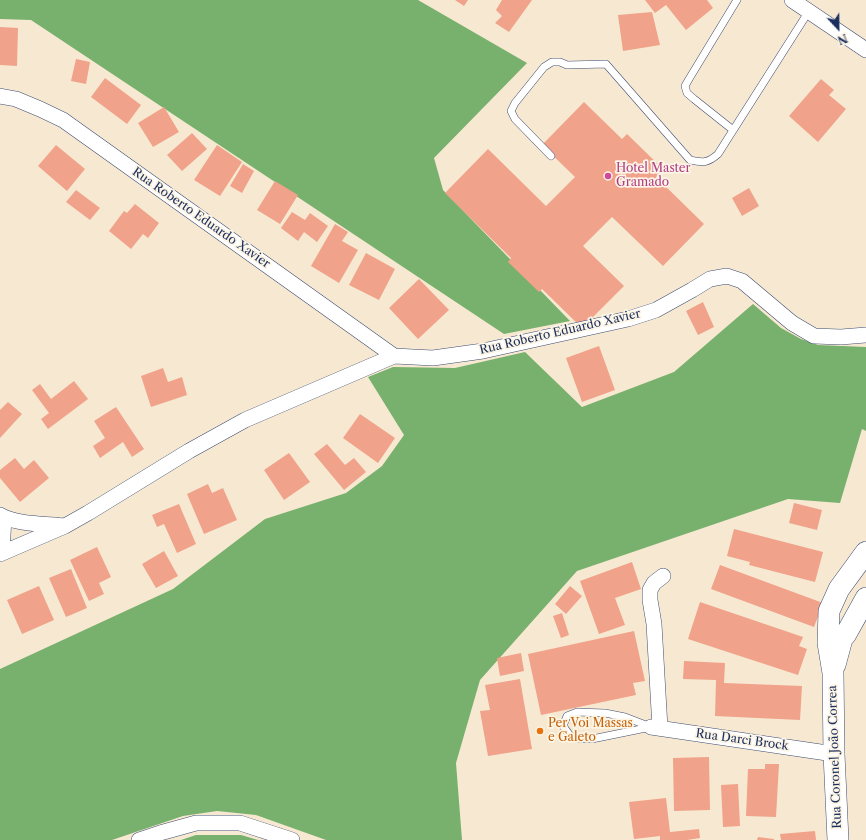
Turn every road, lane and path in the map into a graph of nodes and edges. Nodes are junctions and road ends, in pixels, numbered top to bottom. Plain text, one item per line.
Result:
1 (737, 0) edge
2 (792, 0) edge
3 (809, 11) junction
4 (866, 50) edge
5 (0, 96) edge
6 (733, 130) junction
7 (551, 156) dead end
8 (866, 335) edge
9 (394, 356) junction
10 (2, 516) edge
11 (64, 526) junction
12 (866, 552) edge
13 (1, 554) edge
14 (866, 571) edge
15 (662, 576) dead end
16 (866, 598) edge
17 (842, 639) junction
18 (833, 673) junction
19 (655, 728) junction
20 (834, 754) junction
21 (139, 840) edge
22 (292, 840) edge
23 (838, 840) edge

1 - 6 lane
2 - 3 street
3 - 4 street
3 - 6 lane
5 - 9 street, Rua Roberto Eduardo Xavier
6 - 7 lane
8 - 9 street, Rua Roberto Eduardo Xavier
9 - 11 street, Rua Roberto Eduardo Xavier
10 - 11 street
10 - 13 street
11 - 13 street, Rua Roberto Eduardo Xavier
12 - 18 street, Rua Coronel João Correa
14 - 17 street
15 - 19 street
16 - 17 street, Rua Coronel João Correa
17 - 18 street, Rua Coronel João Correa
18 - 20 street, Rua Coronel João Correa
19 - 19 lane
19 - 20 street, Rua Darci Brock
20 - 23 street, Rua Coronel João Correa
21 - 22 street

